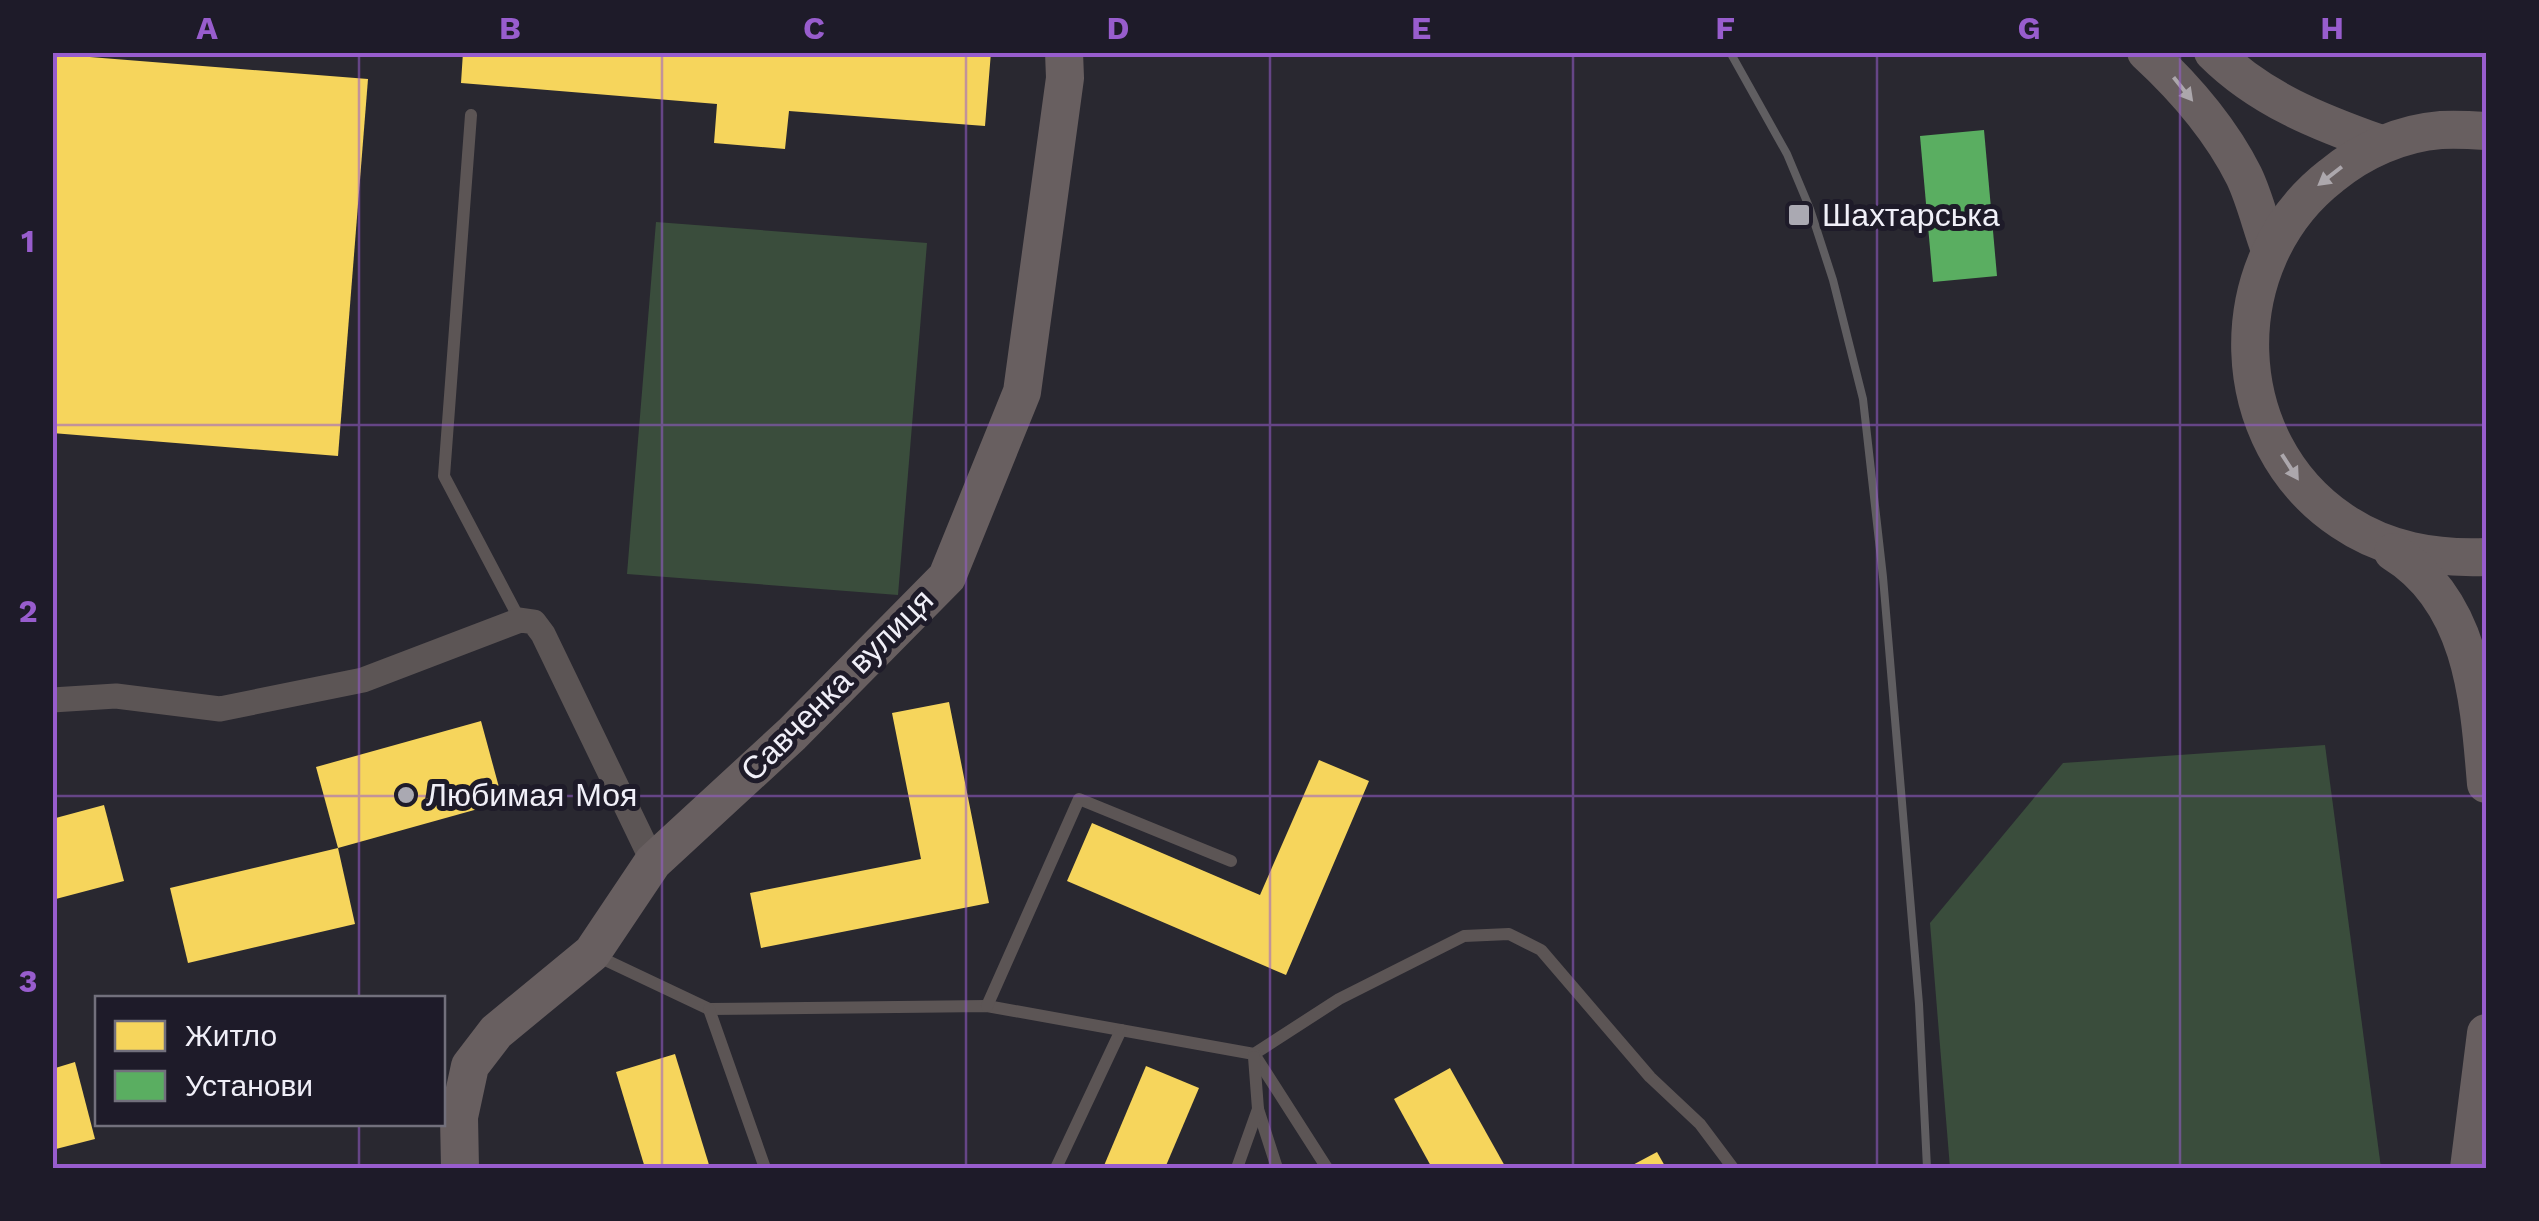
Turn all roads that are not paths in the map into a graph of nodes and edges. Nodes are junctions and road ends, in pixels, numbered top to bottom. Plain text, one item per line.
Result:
1 (1064, 52) edge
2 (2146, 52) edge
3 (2212, 52) edge
4 (470, 115) dead end
5 (2486, 131) edge
6 (2382, 144) junction
7 (2270, 250) junction
8 (2340, 520) junction
9 (2486, 557) edge
10 (520, 620) junction
11 (52, 700) edge
12 (2486, 784) edge
13 (1231, 861) dead end
14 (653, 862) junction
15 (592, 954) junction
16 (988, 1006) junction
17 (709, 1009) junction
18 (1121, 1030) junction
19 (2486, 1033) edge
20 (1254, 1054) junction
21 (1258, 1110) junction
22 (460, 1168) edge
23 (765, 1168) edge
24 (1056, 1168) edge
25 (1237, 1168) edge
26 (1277, 1168) edge
27 (1327, 1168) edge
28 (1733, 1168) edge
29 (2469, 1168) edge

1 - 14 main road, Савченка вулиця
2 -> 7 main road
3 - 6 main road
4 - 10 lane
5 - 6 main road
6 -> 7 main road
7 -> 8 main road
8 - 9 main road
8 - 12 main road
10 - 11 street
10 - 14 street
13 - 16 lane
14 - 15 main road, Савченка вулиця
15 - 17 lane
15 - 22 main road, Савченка вулиця
16 - 17 lane
16 - 18 lane
17 - 23 lane
18 - 20 lane
18 - 24 lane
19 - 29 main road
20 - 21 lane
20 - 27 lane
20 - 28 lane
21 - 25 lane
21 - 26 lane

